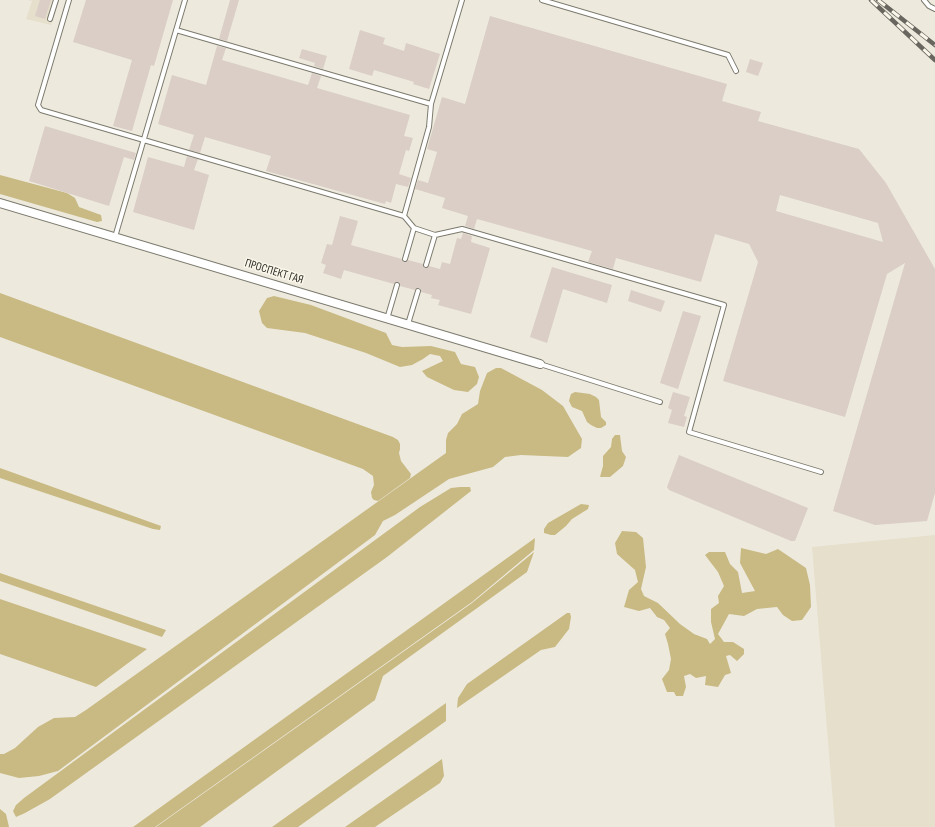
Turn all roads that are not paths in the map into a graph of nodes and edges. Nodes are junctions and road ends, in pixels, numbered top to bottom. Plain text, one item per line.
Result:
1 (56, 0) edge
2 (69, 0) edge
3 (185, 0) edge
4 (462, 0) edge
5 (542, 0) edge
6 (924, 0) edge
7 (935, 9) edge
8 (50, 19) dead end
9 (176, 30) junction
10 (736, 71) dead end
11 (430, 104) junction
12 (143, 140) junction
13 (0, 203) edge
14 (404, 216) junction
15 (414, 228) junction
16 (435, 234) junction
17 (114, 237) junction
18 (405, 259) dead end
19 (426, 265) dead end
20 (397, 285) dead end
21 (418, 291) dead end
22 (387, 319) junction
23 (408, 325) junction
24 (540, 364) joint
25 (660, 402) dead end
26 (822, 472) dead end

1 - 8 lane
2 - 12 lane
3 - 9 lane
4 - 11 lane
5 - 10 lane
6 - 7 lane
9 - 11 lane
9 - 12 lane
11 - 14 lane
12 - 14 lane
12 - 17 lane
13 - 17 street, ПРОСПЕКТ ГАЯ
14 - 15 lane
15 - 16 lane
15 - 18 lane
16 - 19 lane
16 - 26 lane
17 - 22 street, ПРОСПЕКТ ГАЯ
20 - 22 lane
21 - 23 lane
22 - 23 street, ПРОСПЕКТ ГАЯ
23 - 24 street, ПРОСПЕКТ ГАЯ
24 - 25 lane

